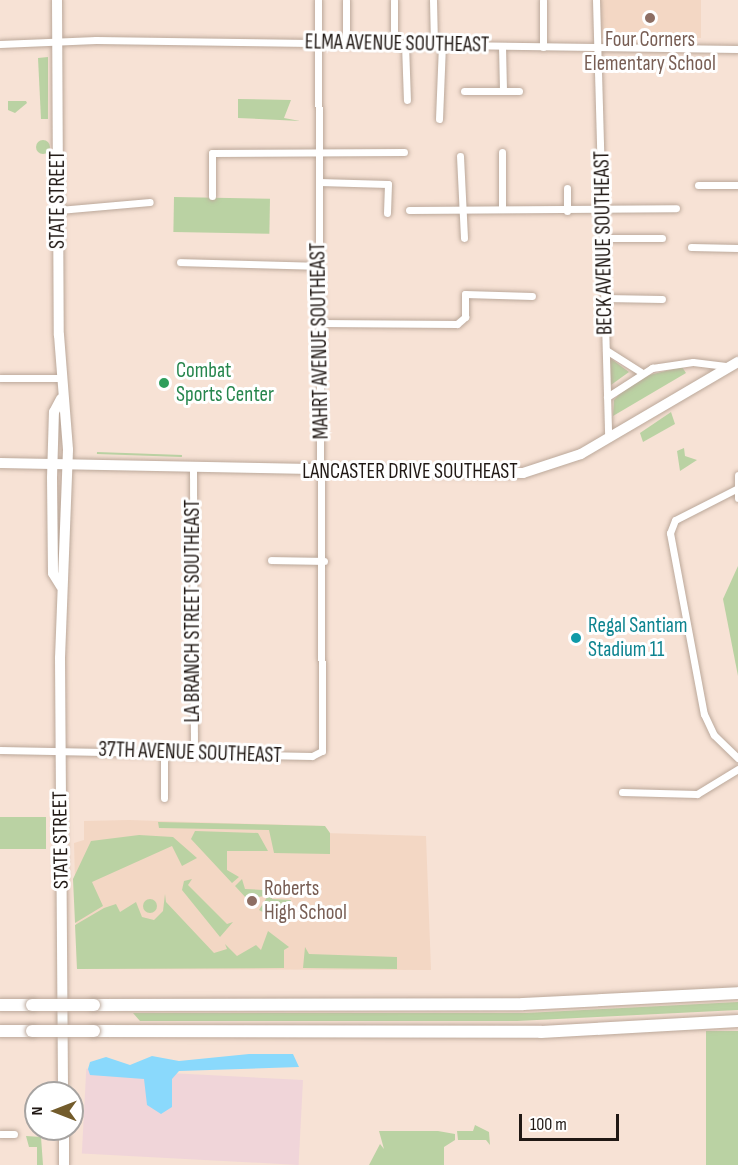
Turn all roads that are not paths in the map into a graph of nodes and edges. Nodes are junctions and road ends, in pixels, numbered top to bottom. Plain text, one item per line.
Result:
1 (57, 0) edge
2 (318, 0) edge
3 (346, 0) edge
4 (394, 0) edge
5 (433, 0) edge
6 (543, 0) edge
7 (596, 0) edge
8 (57, 42) junction
9 (318, 42) junction
10 (346, 43) junction
11 (0, 44) edge
12 (394, 44) junction
13 (405, 44) junction
14 (434, 45) junction
15 (442, 45) junction
16 (502, 46) junction
17 (543, 47) junction
18 (598, 48) junction
19 (738, 49) edge
20 (464, 90) dead end
21 (503, 91) junction
22 (519, 91) dead end
23 (407, 100) dead end
24 (439, 119) dead end
25 (319, 151) junction
26 (404, 152) dead end
27 (502, 152) dead end
28 (460, 156) dead end
29 (319, 182) junction
30 (698, 185) dead end
31 (738, 185) edge
32 (567, 188) dead end
33 (212, 196) dead end
34 (150, 202) dead end
35 (502, 207) junction
36 (676, 208) dead end
37 (59, 210) junction
38 (408, 210) dead end
39 (465, 211) junction
40 (567, 211) junction
41 (603, 212) junction
42 (387, 213) dead end
43 (465, 238) dead end
44 (604, 238) junction
45 (662, 238) dead end
46 (691, 247) dead end
47 (738, 248) edge
48 (180, 262) dead end
49 (319, 267) junction
50 (532, 296) dead end
51 (605, 298) junction
52 (662, 299) dead end
53 (320, 323) junction
54 (606, 350) junction
55 (733, 364) edge
56 (641, 372) junction
57 (0, 378) edge
58 (60, 378) junction
59 (608, 397) junction
60 (61, 399) junction
61 (608, 438) junction
62 (0, 463) edge
63 (53, 464) junction
64 (67, 464) junction
65 (193, 468) junction
66 (321, 472) junction
67 (738, 475) edge
68 (736, 489) junction
69 (738, 498) edge
70 (271, 560) dead end
71 (324, 561) junction
72 (60, 586) junction
73 (0, 750) edge
74 (60, 750) junction
75 (320, 753) joint
76 (164, 754) junction
77 (194, 755) junction
78 (738, 758) edge
79 (738, 769) edge
80 (622, 792) dead end
81 (164, 798) dead end
82 (738, 993) edge
83 (0, 1005) edge
84 (738, 1022) edge
85 (0, 1031) edge
86 (63, 1081) edge
87 (0, 1134) edge
88 (14, 1134) dead end
89 (64, 1141) edge
90 (64, 1165) edge

1 - 8 main road, STATE STREET
2 - 9 street, MAHRT AVENUE SOUTHEAST
3 - 10 street
4 - 12 street
5 - 14 street
6 - 17 street
7 - 18 street, BECK AVENUE SOUTHEAST
8 - 9 street, ELMA AVENUE SOUTHEAST
8 - 11 street, ELMA AVENUE SOUTHEAST
8 - 37 main road, STATE STREET
9 - 10 street, ELMA AVENUE SOUTHEAST
9 - 25 street, MAHRT AVENUE SOUTHEAST
10 - 12 street, ELMA AVENUE SOUTHEAST
12 - 13 street, ELMA AVENUE SOUTHEAST
13 - 14 street, ELMA AVENUE SOUTHEAST
13 - 23 street
14 - 15 street, ELMA AVENUE SOUTHEAST
15 - 16 street, ELMA AVENUE SOUTHEAST
15 - 24 street
16 - 17 street, ELMA AVENUE SOUTHEAST
16 - 21 street
17 - 18 street, ELMA AVENUE SOUTHEAST
18 - 19 street, ELMA AVENUE SOUTHEAST
18 - 41 street, BECK AVENUE SOUTHEAST
20 - 21 street
21 - 22 street
25 - 26 street
25 - 29 street, MAHRT AVENUE SOUTHEAST
25 - 33 street
27 - 35 street
28 - 39 street
29 - 42 street
29 - 49 street, MAHRT AVENUE SOUTHEAST
30 - 31 street
32 - 40 street
34 - 37 street
35 - 39 street
35 - 40 street
36 - 41 street
37 - 58 main road, STATE STREET
38 - 39 street
39 - 43 street
40 - 41 street
41 - 44 street, BECK AVENUE SOUTHEAST
44 - 45 street
44 - 51 street, BECK AVENUE SOUTHEAST
46 - 47 street
48 - 49 street
49 - 53 street, MAHRT AVENUE SOUTHEAST
50 - 53 street
51 - 52 street
51 - 54 street, BECK AVENUE SOUTHEAST
53 - 66 street, MAHRT AVENUE SOUTHEAST
54 - 56 street
54 - 59 street, BECK AVENUE SOUTHEAST
55 - 56 street
55 - 61 main road, LANCASTER DRIVE SOUTHEAST
56 - 59 street
57 - 58 street
58 - 60 main road, STATE STREET
59 - 61 street, BECK AVENUE SOUTHEAST
60 - 63 main road, STATE STREET
60 - 64 main road, STATE STREET
61 - 66 main road, LANCASTER DRIVE SOUTHEAST
62 - 63 main road, LANCASTER DRIVE SOUTHEAST
63 - 64 main road, LANCASTER DRIVE SOUTHEAST
63 - 72 main road, STATE STREET
64 - 65 main road, LANCASTER DRIVE SOUTHEAST
64 - 72 main road, STATE STREET
65 - 66 main road, LANCASTER DRIVE SOUTHEAST
65 - 77 street, LA BRANCH STREET SOUTHEAST
66 - 71 street, MAHRT AVENUE SOUTHEAST
67 - 68 street
68 - 69 street
68 - 78 street
70 - 71 street
71 - 75 street, MAHRT AVENUE SOUTHEAST
72 - 74 main road, STATE STREET
73 - 74 street, 37TH AVENUE SOUTHEAST
74 - 76 street, 37TH AVENUE SOUTHEAST
74 - 86 main road, STATE STREET
75 - 77 street, 37TH AVENUE SOUTHEAST
76 - 77 street, 37TH AVENUE SOUTHEAST
76 - 81 street
79 - 80 street
82 - 83 highway, bridge
84 - 85 highway, bridge
87 - 88 street
89 - 90 main road

